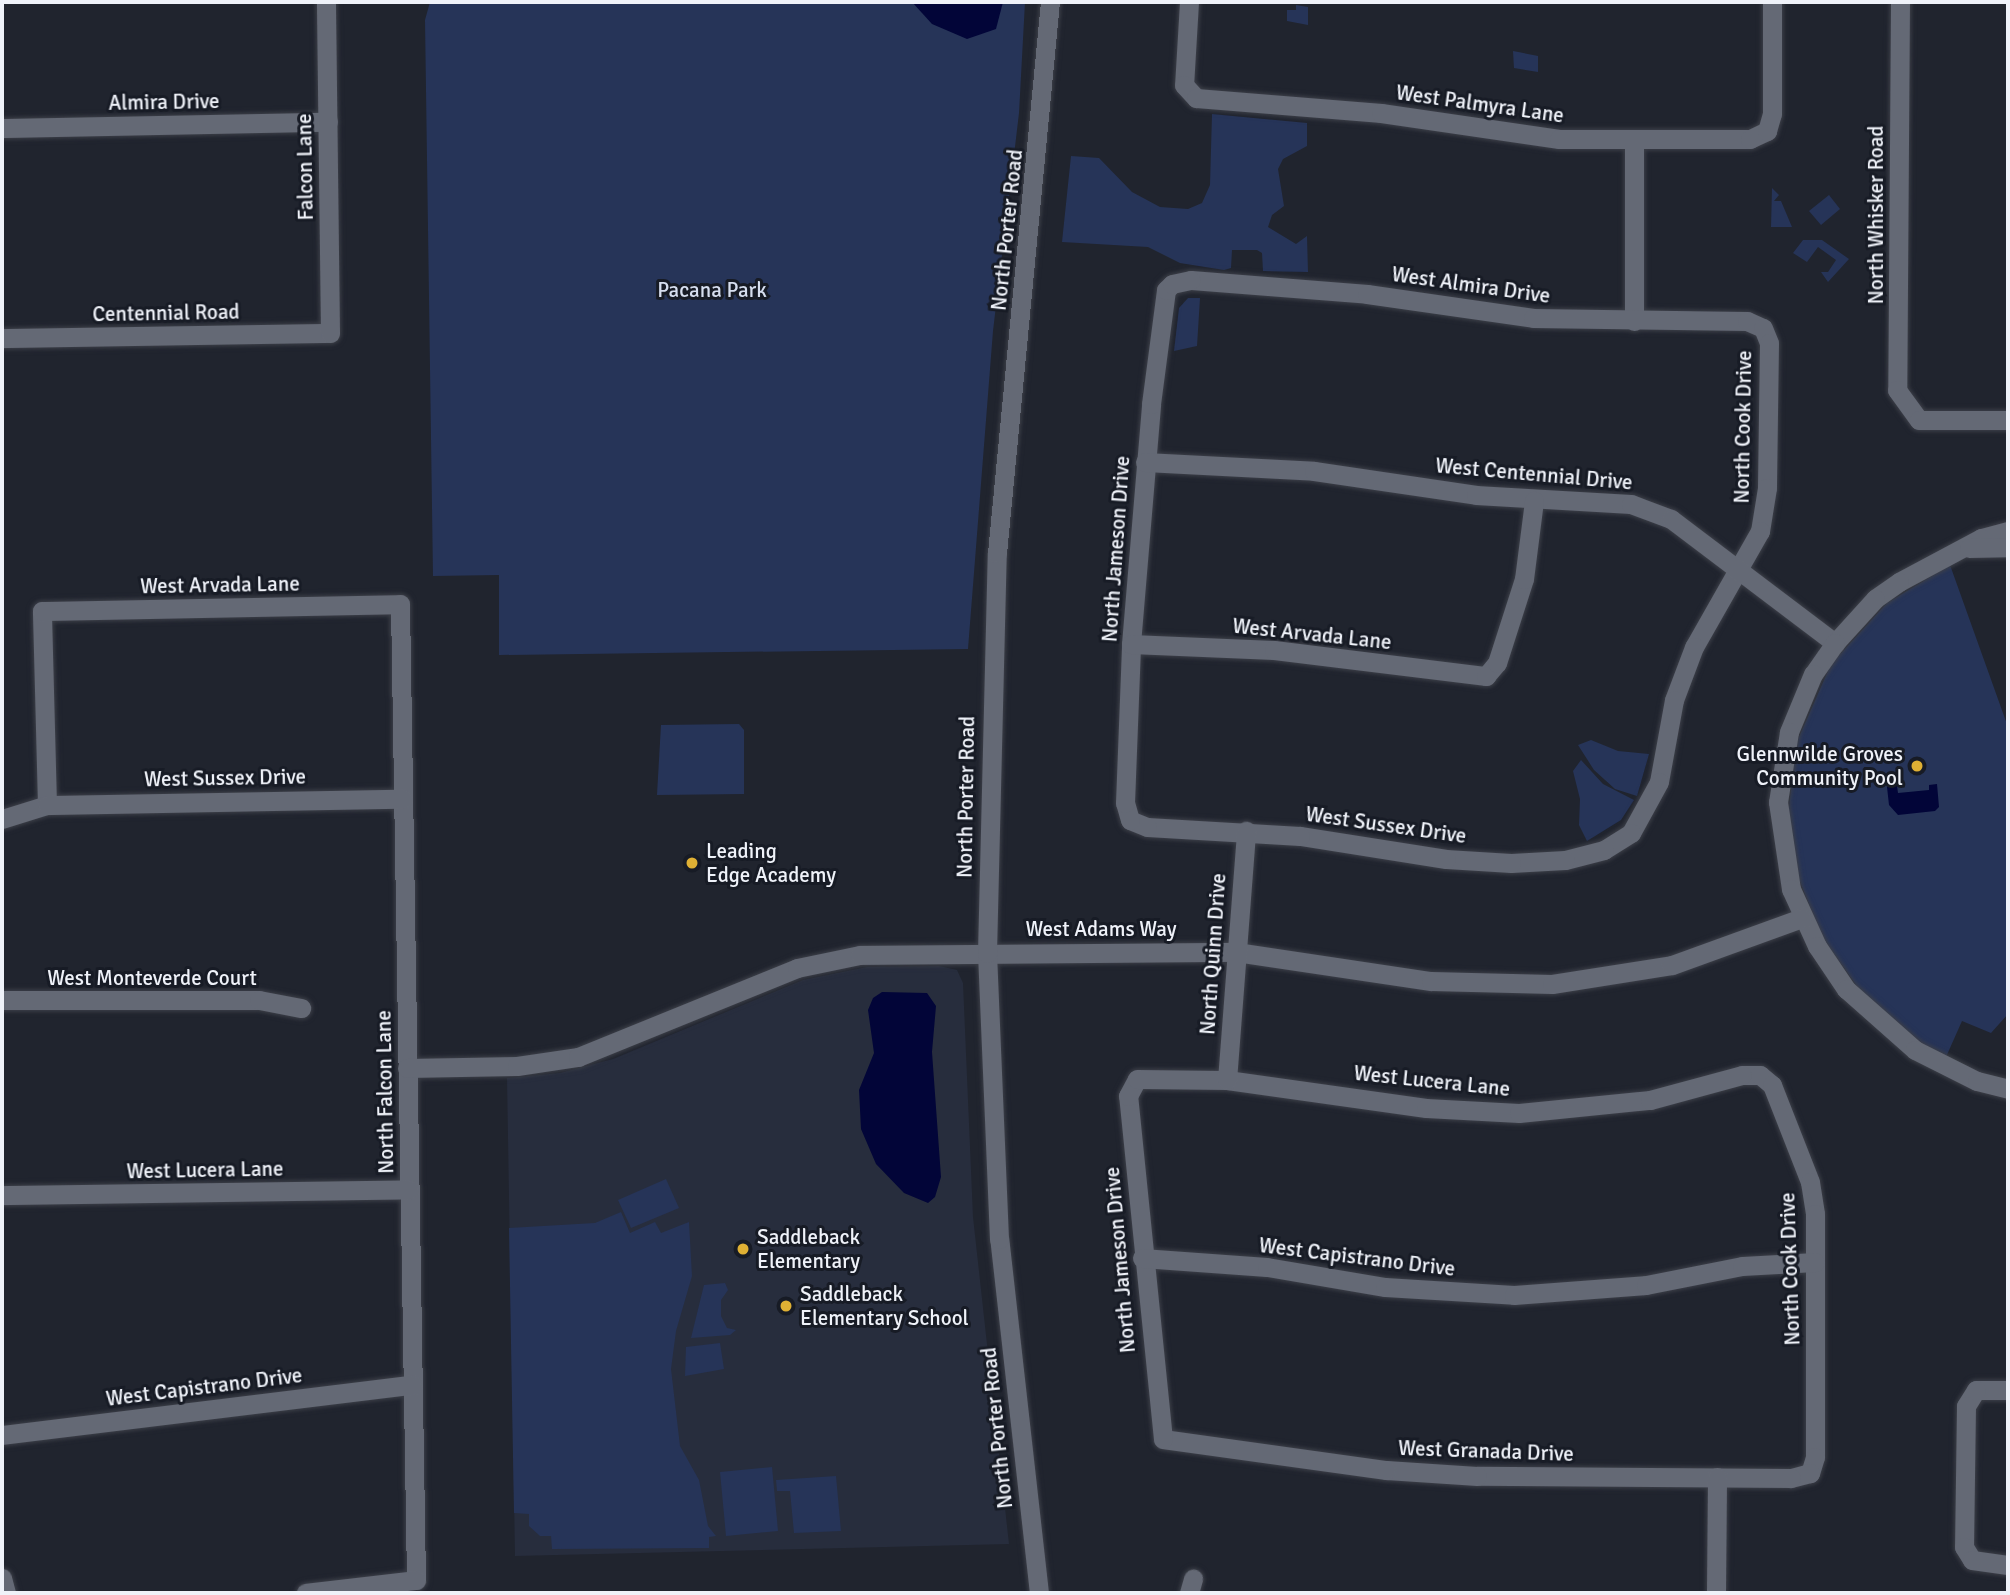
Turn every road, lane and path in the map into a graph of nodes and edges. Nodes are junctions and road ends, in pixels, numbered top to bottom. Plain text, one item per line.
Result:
1 (326, 2) edge
2 (1050, 2) edge
3 (1189, 2) edge
4 (1772, 2) edge
5 (1900, 2) edge
6 (328, 122) junction
7 (2, 128) edge
8 (1634, 139) junction
9 (1172, 284) joint
10 (1634, 321) junction
11 (1763, 328) joint
12 (330, 332) joint
13 (2, 338) edge
14 (2008, 420) edge
15 (1145, 462) junction
16 (1534, 500) junction
17 (2008, 531) edge
18 (2008, 547) edge
19 (1969, 548) junction
20 (1738, 571) junction
21 (400, 604) joint
22 (1835, 643) junction
23 (1131, 645) junction
24 (403, 799) junction
25 (47, 805) junction
26 (2, 819) edge
27 (1130, 820) joint
28 (1246, 831) junction
29 (1631, 833) joint
30 (1802, 918) junction
31 (1236, 952) junction
32 (987, 953) junction
33 (2, 1000) edge
34 (301, 1008) dead end
35 (407, 1068) junction
36 (1760, 1076) joint
37 (1138, 1079) joint
38 (1227, 1080) junction
39 (2008, 1089) edge
40 (409, 1189) junction
41 (2, 1195) edge
42 (1142, 1258) junction
43 (1815, 1262) junction
44 (412, 1385) junction
45 (2008, 1390) edge
46 (2, 1435) edge
47 (1163, 1439) joint
48 (1810, 1473) joint
49 (1717, 1478) junction
50 (2008, 1565) edge
51 (2, 1578) edge
52 (6, 1593) edge
53 (306, 1593) edge
54 (1039, 1593) edge
55 (1716, 1593) edge

1 - 6 street, Falcon Lane
2 - 32 street, North Porter Road
3 - 8 street, West Palmyra Lane
4 - 8 street, West Palmyra Lane
5 - 14 street, North Whisker Road
6 - 7 street, Almira Drive
6 - 12 street, Falcon Lane
8 - 10 street
9 - 10 street, West Almira Drive
9 - 15 street, North Jameson Drive
10 - 11 street, West Almira Drive
11 - 20 street, North Cook Drive
12 - 13 street, Centennial Road
15 - 16 street, West Centennial Drive
15 - 23 street, North Jameson Drive
16 - 20 street, West Centennial Drive
16 - 23 street, West Arvada Lane
17 - 19 street
18 - 19 street
19 - 22 street
20 - 22 street, West Centennial Drive
20 - 29 street, North Cook Drive
21 - 24 street, North Falcon Lane
21 - 25 street, West Arvada Lane
22 - 30 street
23 - 27 street, North Jameson Drive
24 - 25 street, West Sussex Drive
24 - 35 street, North Falcon Lane
25 - 26 street, West Sussex Drive
27 - 28 street, West Sussex Drive
28 - 29 street, West Sussex Drive
28 - 31 street, North Quinn Drive
30 - 31 street, West Adams Way
30 - 39 street
31 - 32 street, West Adams Way
31 - 38 street, North Quinn Drive
32 - 35 street, West Adams Way
32 - 54 street, North Porter Road
33 - 34 street, West Monteverde Court
35 - 40 street, North Falcon Lane
36 - 38 street, West Lucera Lane
36 - 43 street, North Cook Drive
37 - 38 street, West Lucera Lane
37 - 42 street, North Jameson Drive
40 - 41 street, West Lucera Lane
40 - 44 street, North Falcon Lane
42 - 43 street, West Capistrano Drive
42 - 47 street, North Jameson Drive
43 - 48 street, North Cook Drive
44 - 46 street, West Capistrano Drive
44 - 53 street, North Falcon Lane
45 - 50 street
47 - 49 street, West Granada Drive
48 - 49 street, West Granada Drive
49 - 55 street
51 - 52 street

